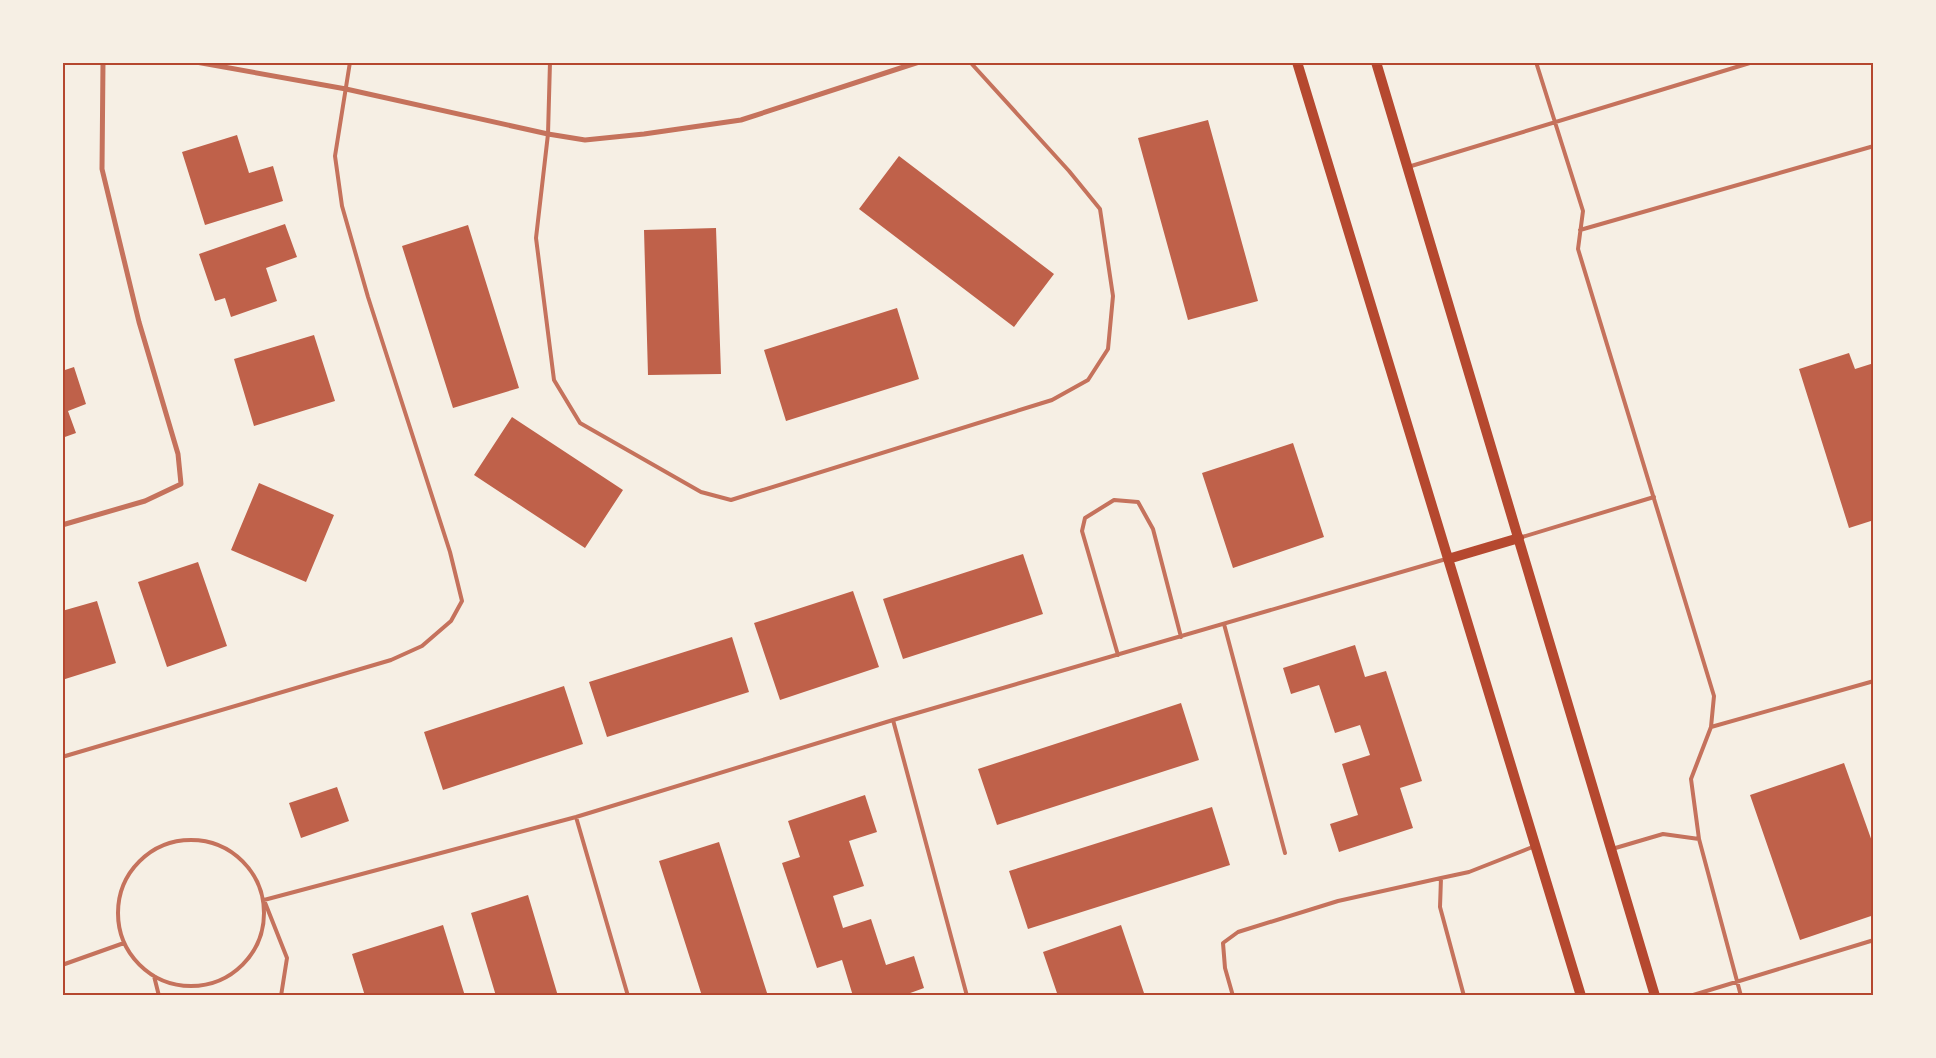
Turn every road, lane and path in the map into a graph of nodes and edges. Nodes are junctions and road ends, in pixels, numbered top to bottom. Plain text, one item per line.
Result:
1 (103, 62) edge
2 (196, 62) edge
3 (350, 62) edge
4 (550, 62) edge
5 (919, 62) edge
6 (970, 62) edge
7 (1297, 62) edge
8 (1376, 62) edge
9 (1536, 62) edge
10 (1753, 62) edge
11 (346, 89) junction
12 (1554, 122) junction
13 (548, 134) junction
14 (1874, 146) edge
15 (1408, 167) junction
16 (1580, 230) junction
17 (1654, 498) junction
18 (62, 525) edge
19 (1519, 538) junction
20 (1448, 559) junction
21 (1224, 624) junction
22 (1181, 637) junction
23 (1118, 655) junction
24 (1874, 682) edge
25 (893, 720) junction
26 (1711, 727) junction
27 (62, 757) edge
28 (576, 817) junction
29 (1699, 839) junction
30 (1535, 846) junction
31 (1612, 849) junction
32 (1285, 853) dead end
33 (1440, 878) junction
34 (264, 900) junction
35 (1874, 940) edge
36 (124, 943) junction
37 (62, 965) edge
38 (154, 976) junction
39 (1737, 981) junction
40 (159, 996) edge
41 (281, 996) edge
42 (628, 996) edge
43 (967, 996) edge
44 (1233, 996) edge
45 (1464, 996) edge
46 (1581, 996) edge
47 (1655, 996) edge
48 (1690, 996) edge
49 (1741, 996) edge

1 - 18 street
2 - 11 street
3 - 11 lane
4 - 13 lane
5 - 13 street
6 - 13 lane
7 - 20 main road
8 - 15 main road
9 - 12 lane
10 - 12 lane
11 - 13 street
11 - 27 lane
12 - 15 lane
12 - 16 lane
14 - 16 lane
15 - 19 main road
16 - 17 lane
17 - 19 lane
17 - 26 lane
19 - 20 main road
19 - 31 main road
20 - 21 lane
20 - 30 main road
21 - 22 lane
21 - 32 lane
22 - 23 lane
22 - 23 lane
23 - 25 lane
24 - 26 lane
25 - 28 lane
25 - 43 lane
26 - 29 lane
28 - 34 lane
28 - 42 lane
29 - 31 lane
29 - 39 lane
30 - 33 lane
30 - 46 main road
31 - 47 main road
33 - 44 lane
33 - 45 lane
34 - 36 lane
34 - 38 lane
34 - 41 lane
35 - 39 lane
36 - 37 lane
36 - 38 lane
38 - 40 lane
39 - 48 lane
39 - 49 lane

